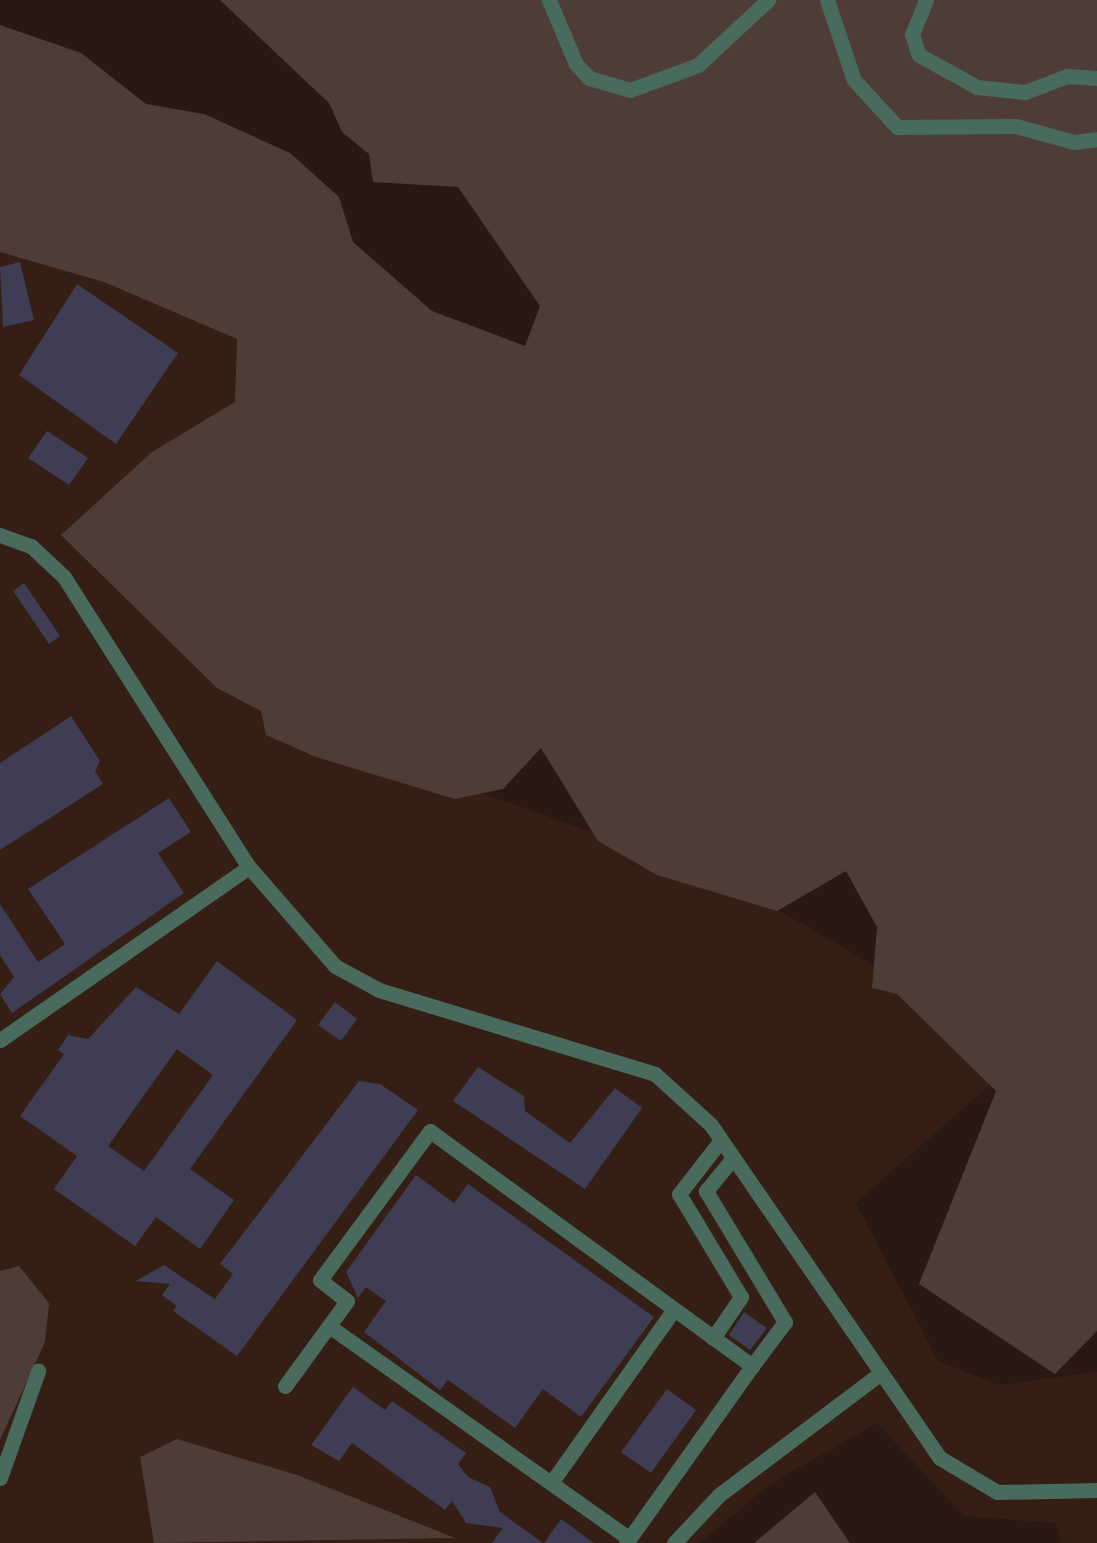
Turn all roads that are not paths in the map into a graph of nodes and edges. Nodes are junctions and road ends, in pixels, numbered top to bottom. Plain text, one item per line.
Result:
1 (549, 0) edge
2 (768, 0) edge
3 (828, 0) edge
4 (926, 0) edge
5 (1097, 78) edge
6 (1097, 139) edge
7 (0, 535) edge
8 (249, 868) junction
9 (0, 1040) edge
10 (721, 1140) junction
11 (733, 1158) junction
12 (674, 1309) junction
13 (329, 1326) junction
14 (713, 1338) junction
15 (752, 1366) junction
16 (38, 1371) dead end
17 (881, 1373) junction
18 (286, 1386) dead end
19 (0, 1478) edge
20 (551, 1483) junction
21 (1097, 1490) edge
22 (626, 1540) edge
23 (674, 1543) edge

1 - 2 street
3 - 6 street
4 - 5 street
7 - 8 street
8 - 9 street
8 - 10 street
10 - 11 street
10 - 14 street
11 - 15 street
11 - 17 street
12 - 13 street
12 - 14 street
12 - 20 street
13 - 18 street
13 - 20 street
14 - 15 street
15 - 22 street
16 - 19 street
17 - 21 street
17 - 23 street
20 - 22 street

